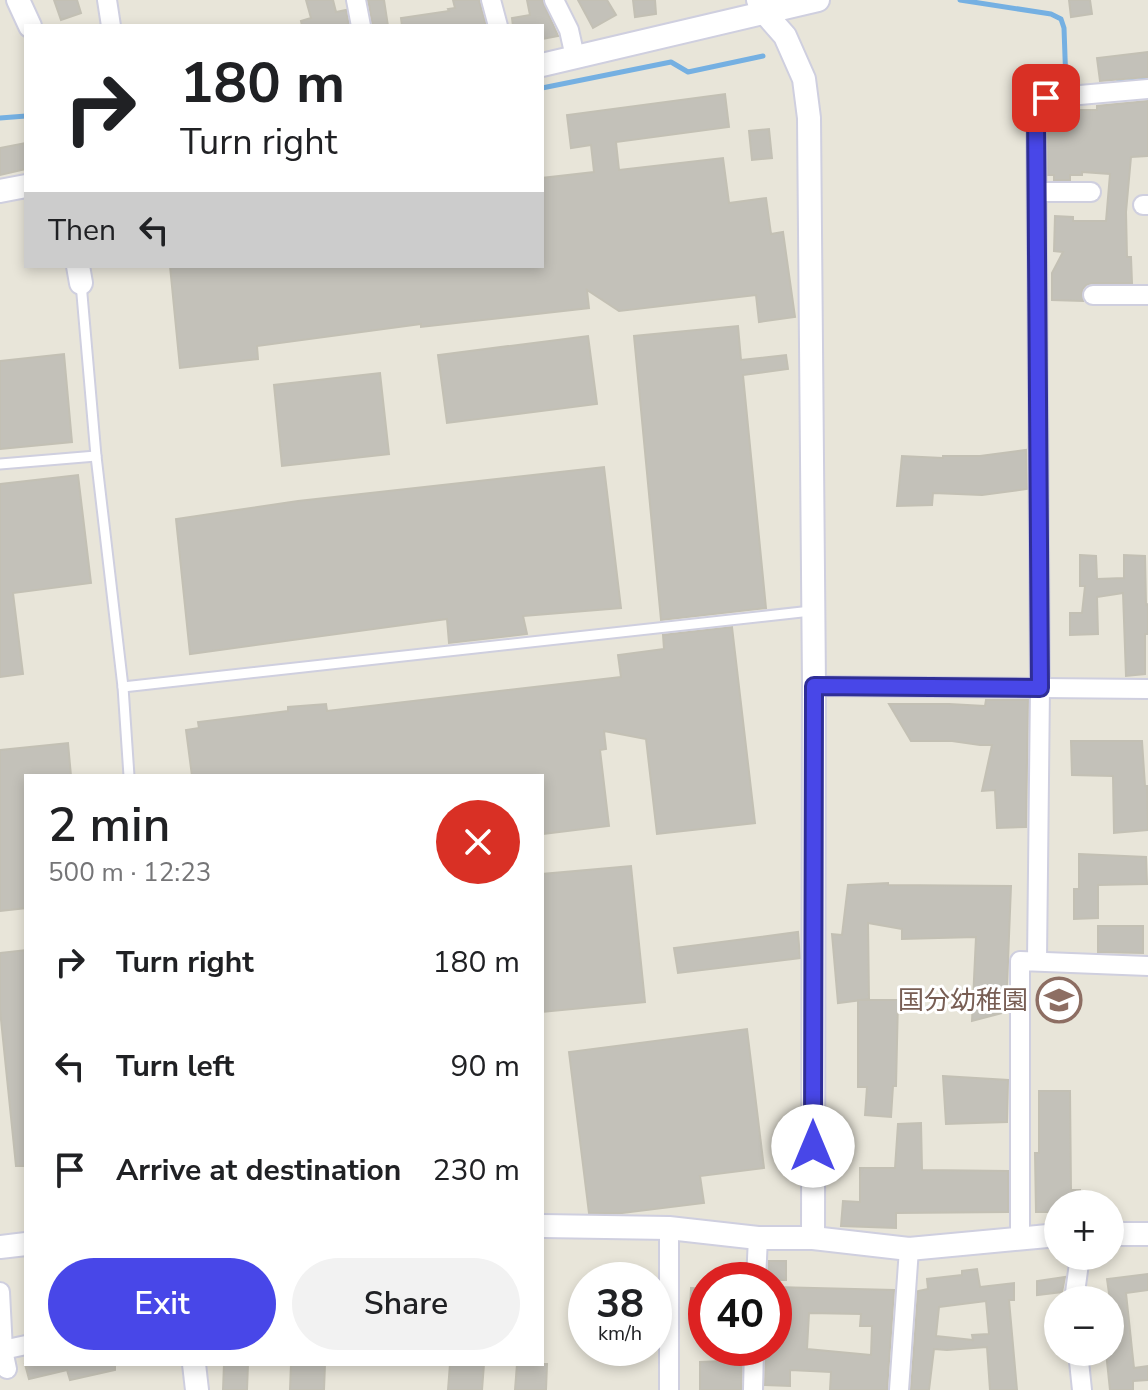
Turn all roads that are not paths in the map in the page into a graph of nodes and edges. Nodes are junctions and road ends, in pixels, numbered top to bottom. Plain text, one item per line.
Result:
1 (18, 0) edge
2 (107, 0) edge
3 (356, 0) edge
4 (491, 0) edge
5 (554, 0) edge
6 (818, 0) edge
7 (761, 6) edge
8 (29, 24) edge
9 (111, 24) edge
10 (361, 24) edge
11 (497, 24) edge
12 (575, 57) junction
13 (544, 65) edge
14 (1148, 89) edge
15 (24, 186) edge
16 (0, 191) edge
17 (1038, 192) junction
18 (1091, 192) dead end
19 (80, 274) edge
20 (1093, 295) dead end
21 (1148, 295) edge
22 (96, 456) junction
23 (0, 464) edge
24 (813, 610) junction
25 (814, 686) junction
26 (123, 687) junction
27 (1040, 688) junction
28 (1148, 689) edge
29 (129, 774) edge
30 (1037, 961) junction
31 (1148, 966) edge
32 (544, 1226) edge
33 (669, 1228) junction
34 (1124, 1234) edge
35 (1148, 1234) edge
36 (1044, 1236) edge
37 (758, 1238) junction
38 (813, 1238) junction
39 (1020, 1239) junction
40 (24, 1244) edge
41 (0, 1247) edge
42 (909, 1249) junction
43 (757, 1262) edge
44 (0, 1292) edge
45 (24, 1346) edge
46 (194, 1366) edge
47 (754, 1366) edge
48 (1079, 1366) edge
49 (197, 1390) edge
50 (669, 1390) edge
51 (753, 1390) edge
52 (899, 1390) edge
53 (1082, 1390) edge

1 - 8 street
2 - 9 street
3 - 10 street
4 - 11 street
5 - 12 street
6 - 7 street
7 - 12 street
7 - 24 street
12 - 13 street
14 - 17 street
15 - 16 street
17 - 18 street
17 - 27 street
19 - 22 lane
20 - 21 street
22 - 23 lane
22 - 26 lane
24 - 25 street
24 - 26 lane
25 - 27 street
25 - 38 street
26 - 29 lane
27 - 28 street
27 - 30 street
30 - 31 street
30 - 39 street
32 - 33 street
33 - 37 street
33 - 50 street
34 - 35 street
36 - 39 street
37 - 38 street
37 - 43 street
38 - 42 street
39 - 42 street
40 - 41 street
42 - 52 street
44 - 45 street
46 - 49 street
47 - 51 street
48 - 53 street

